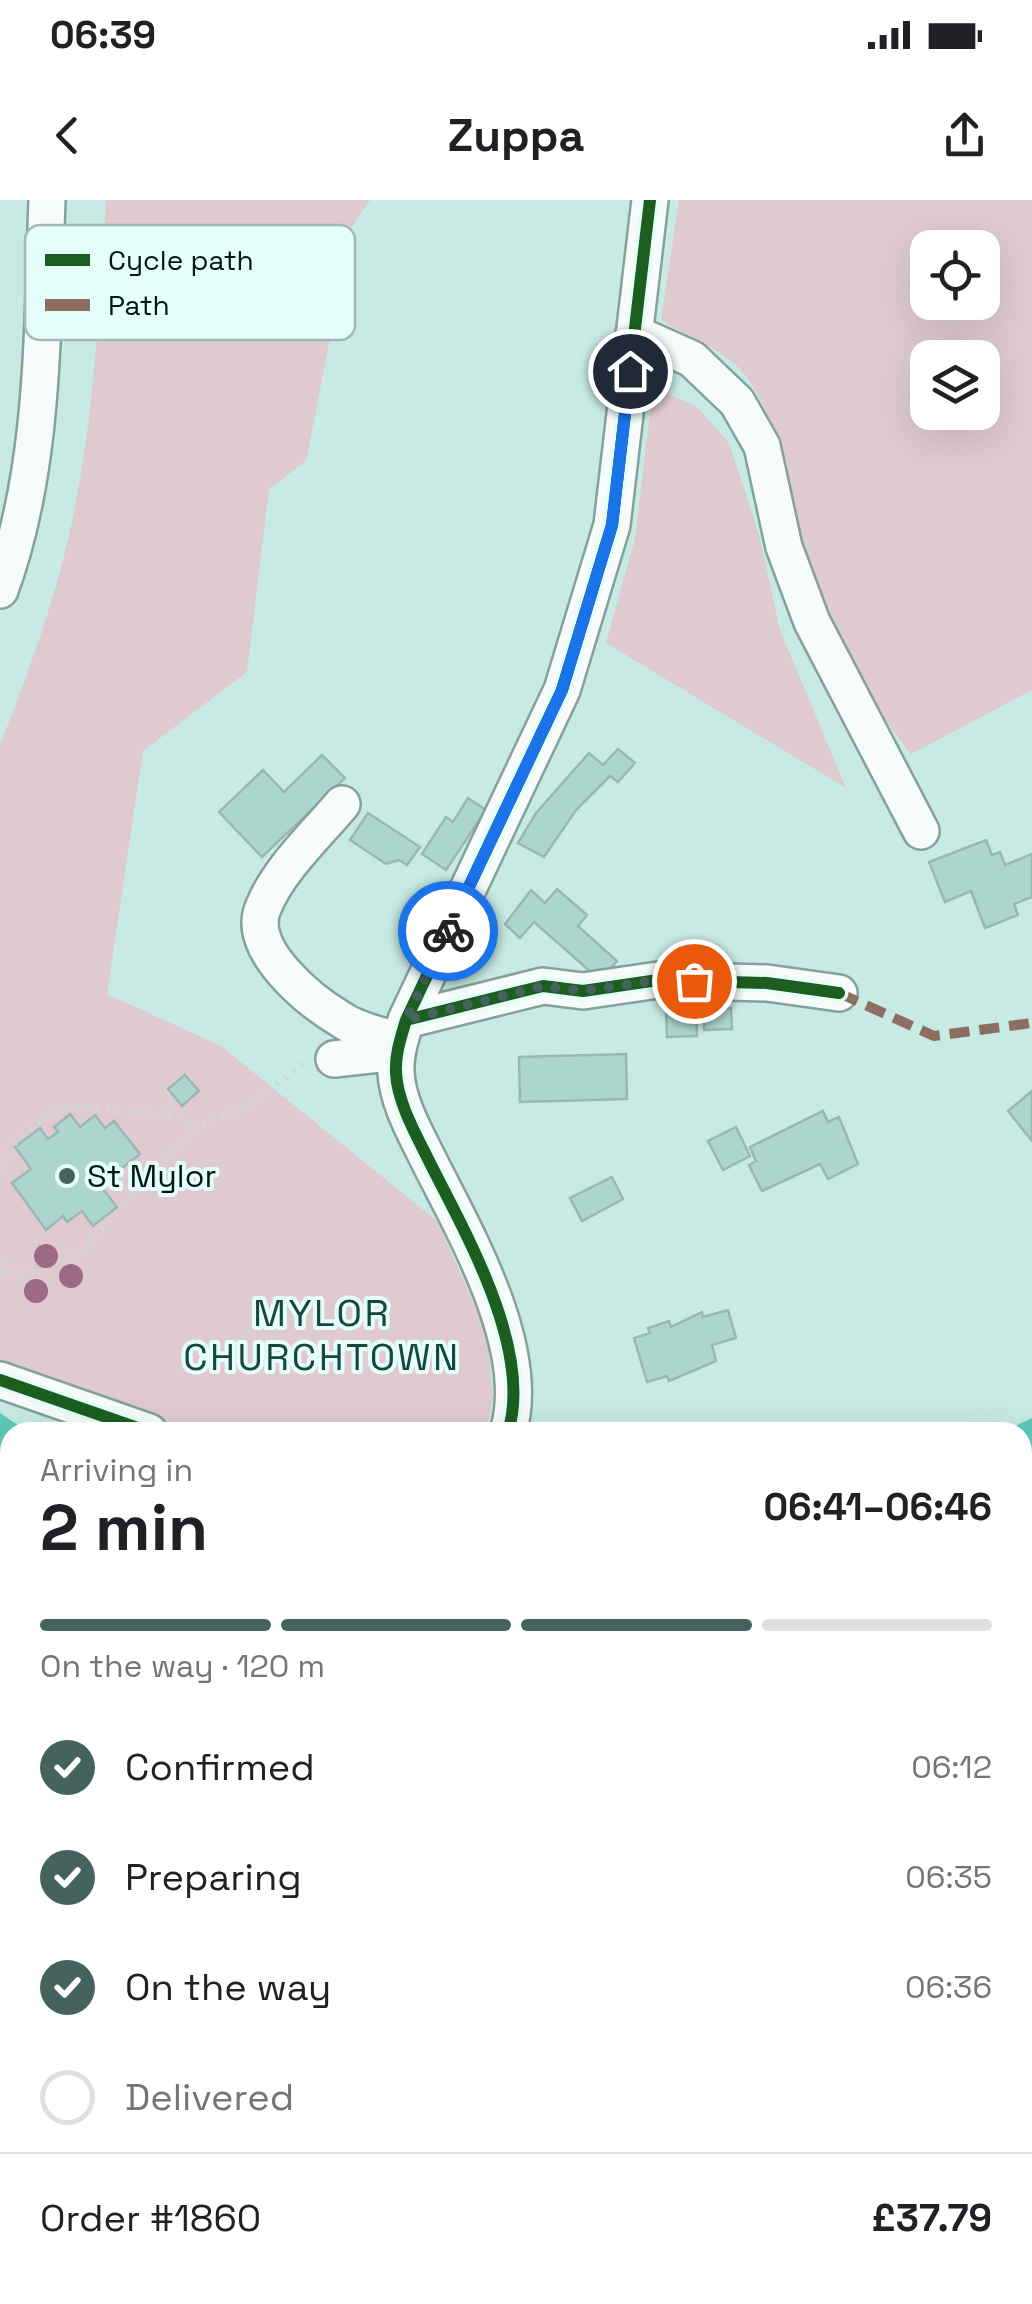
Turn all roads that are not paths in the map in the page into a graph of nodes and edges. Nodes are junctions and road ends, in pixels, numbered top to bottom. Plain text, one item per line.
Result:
1 (48, 200) edge
2 (650, 200) edge
3 (47, 225) edge
4 (634, 333) junction
5 (41, 340) edge
6 (0, 590) edge
7 (342, 804) dead end
8 (921, 831) dead end
9 (838, 992) dead end
10 (401, 1037) junction
11 (334, 1059) road end
12 (0, 1380) edge
13 (120, 1422) edge
14 (508, 1422) edge

1 - 3 street
2 - 4 street
4 - 8 street
4 - 10 street
5 - 6 street
7 - 10 street
9 - 10 street
10 - 11 street
10 - 14 street
12 - 13 street

